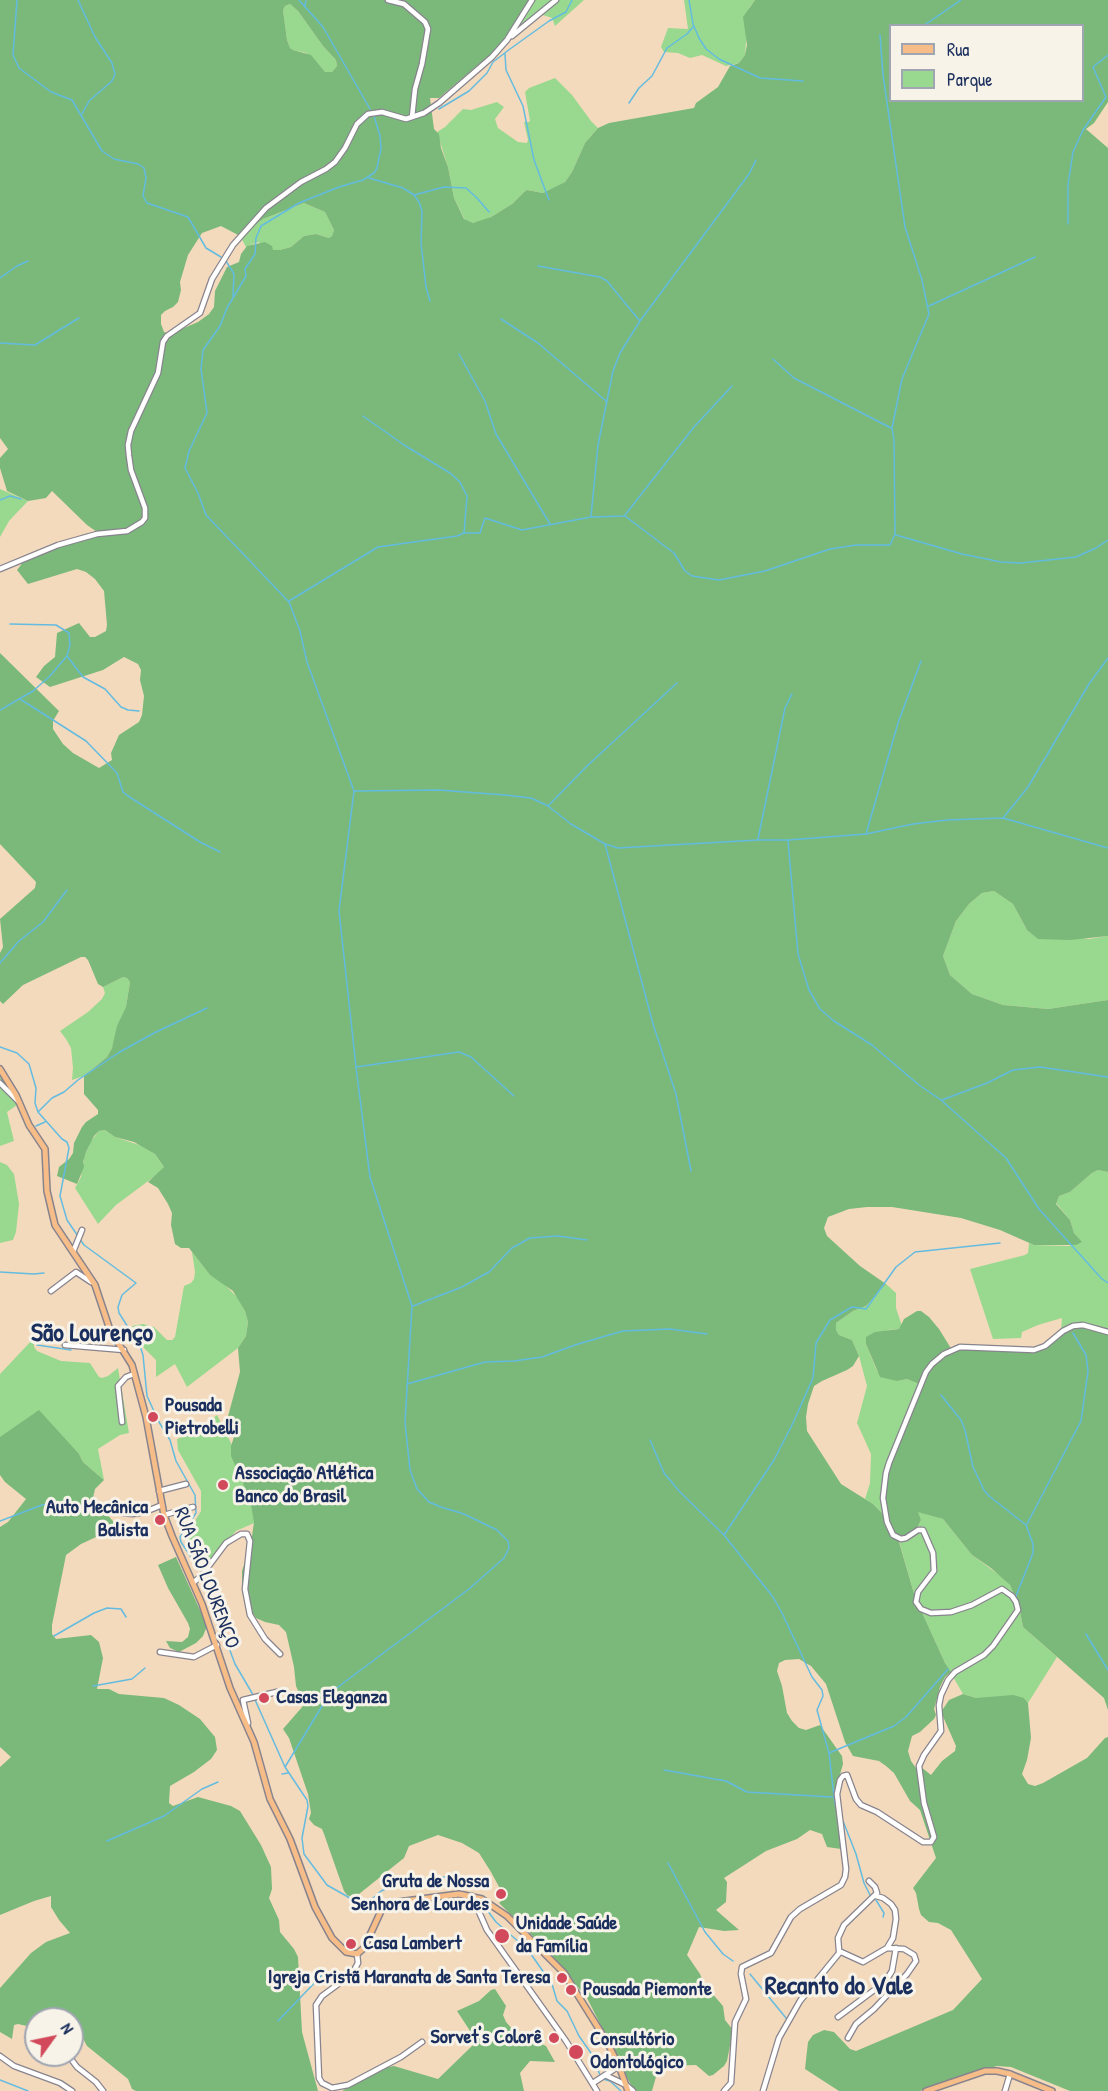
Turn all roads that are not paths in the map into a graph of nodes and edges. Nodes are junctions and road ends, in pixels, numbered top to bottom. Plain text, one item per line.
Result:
1 (388, 0) edge
2 (532, 0) edge
3 (556, 0) edge
4 (507, 40) junction
5 (412, 117) junction
6 (0, 569) edge
7 (0, 1069) edge
8 (0, 1083) edge
9 (19, 1102) junction
10 (81, 1232) dead end
11 (73, 1252) junction
12 (95, 1285) junction
13 (51, 1291) dead end
14 (1108, 1332) edge
15 (65, 1345) dead end
16 (124, 1350) junction
17 (134, 1374) junction
18 (122, 1422) dead end
19 (186, 1484) dead end
20 (159, 1491) junction
21 (162, 1505) junction
22 (193, 1507) dead end
23 (103, 1510) dead end
24 (164, 1515) junction
25 (193, 1583) junction
26 (217, 1645) junction
27 (160, 1652) dead end
28 (280, 1653) dead end
29 (281, 1691) dead end
30 (251, 1735) junction
31 (869, 1881) dead end
32 (472, 1896) junction
33 (876, 1896) junction
34 (483, 1923) junction
35 (476, 1926) dead end
36 (887, 1948) junction
37 (896, 1948) junction
38 (840, 1952) junction
39 (357, 1954) junction
40 (838, 2017) dead end
41 (848, 2038) dead end
42 (422, 2042) dead end
43 (0, 2055) edge
44 (619, 2066) junction
45 (77, 2067) edge
46 (1010, 2074) junction
47 (602, 2076) junction
48 (593, 2083) junction
49 (627, 2088) edge
50 (72, 2091) edge
51 (104, 2091) edge
52 (597, 2091) edge
53 (633, 2091) edge
54 (724, 2091) edge
55 (763, 2091) edge
56 (926, 2091) edge
57 (1005, 2091) edge
58 (1052, 2091) edge

1 - 5 street
2 - 4 street
3 - 4 street
4 - 5 street
5 - 6 street
7 - 9 main road, RUA SÃO LOURENÇO
8 - 9 street
9 - 11 main road, RUA SÃO LOURENÇO
10 - 11 street
11 - 12 main road, RUA SÃO LOURENÇO
12 - 13 street
12 - 16 main road, RUA SÃO LOURENÇO
14 - 54 street
15 - 16 street
16 - 17 main road, RUA SÃO LOURENÇO
17 - 18 street
17 - 20 main road, RUA SÃO LOURENÇO
19 - 20 street
20 - 21 main road, RUA SÃO LOURENÇO
21 - 23 street
21 - 24 main road, RUA SÃO LOURENÇO
22 - 24 street
24 - 25 main road, RUA SÃO LOURENÇO
25 - 26 main road, RUA SÃO LOURENÇO
25 - 28 street
26 - 27 street
26 - 30 main road, RUA SÃO LOURENÇO
29 - 30 street
30 - 39 main road, RUA SÃO LOURENÇO
31 - 33 street
32 - 34 street
32 - 39 main road
32 - 44 main road
33 - 36 street
33 - 38 street
34 - 35 street
34 - 48 street
36 - 37 street
36 - 38 street
37 - 40 street
37 - 41 street
38 - 55 street
39 - 42 street
43 - 50 street
44 - 47 street
44 - 49 main road
45 - 51 street
46 - 56 main road
46 - 57 street
46 - 58 main road
47 - 48 street
47 - 49 street
48 - 52 street
49 - 53 street

